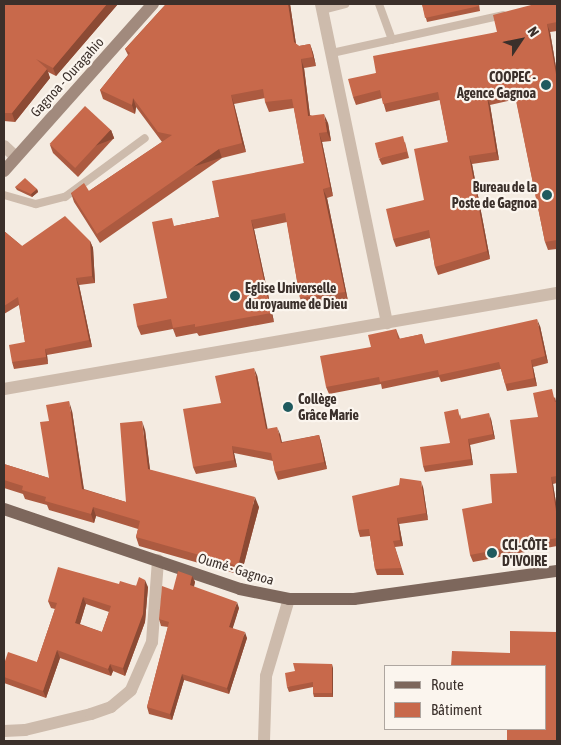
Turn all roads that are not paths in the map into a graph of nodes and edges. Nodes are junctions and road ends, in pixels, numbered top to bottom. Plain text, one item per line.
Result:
1 (153, 4) edge
2 (345, 4) edge
3 (379, 4) edge
4 (322, 7) edge
5 (516, 12) edge
6 (392, 40) junction
7 (332, 53) junction
8 (145, 138) dead end
9 (4, 146) edge
10 (16, 157) junction
11 (4, 171) edge
12 (4, 195) edge
13 (557, 293) edge
14 (387, 323) junction
15 (4, 389) edge
16 (4, 509) edge
17 (158, 560) junction
18 (557, 571) edge
19 (289, 600) junction
20 (4, 731) edge
21 (264, 741) edge

1 - 10 main road, Gagnoa - Ouragahio
2 - 4 lane
3 - 6 lane
4 - 7 street
5 - 6 lane
6 - 7 lane
7 - 14 street
8 - 12 lane
9 - 10 street
10 - 11 main road, Gagnoa - Ouragahio
13 - 14 street
14 - 15 street
16 - 17 main road, Oumé - Gagnoa
17 - 19 main road, Oumé - Gagnoa
17 - 20 street
18 - 19 main road, Oumé - Gagnoa
19 - 21 street

